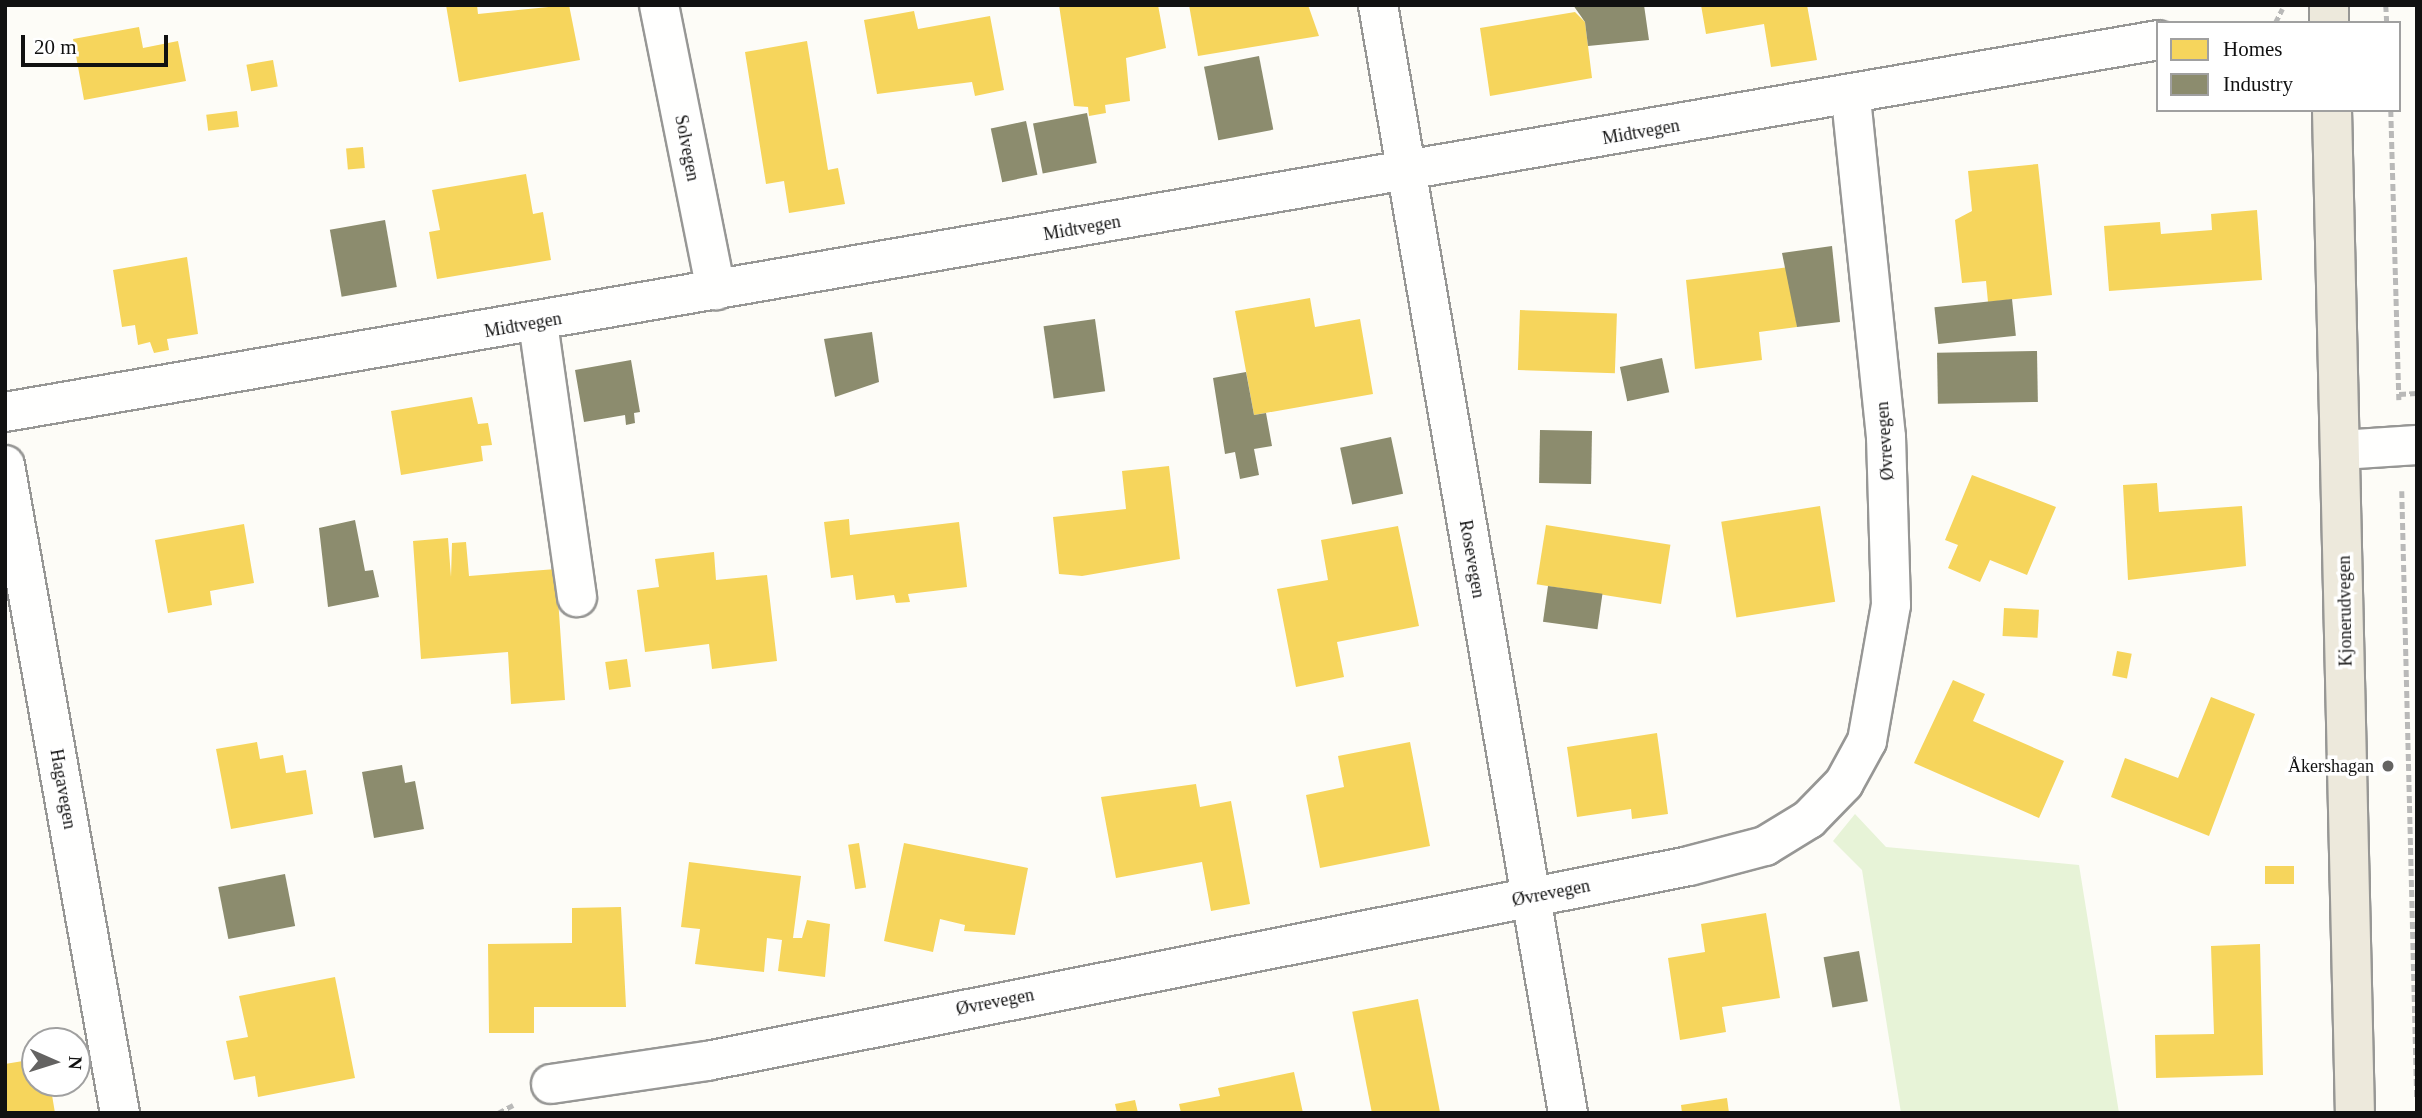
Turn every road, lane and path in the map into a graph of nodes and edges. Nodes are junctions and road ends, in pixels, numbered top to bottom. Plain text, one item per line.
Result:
1 (659, 5) edge
2 (1378, 5) edge
3 (2156, 40) edge
4 (1852, 96) junction
5 (2332, 112) edge
6 (2390, 112) edge
7 (1406, 173) junction
8 (716, 290) junction
9 (538, 323) junction
10 (2417, 393) edge
11 (2399, 394) junction
12 (5, 412) edge
13 (2408, 428) edge
14 (2341, 450) junction
15 (5, 465) edge
16 (2402, 480) dead end
17 (577, 597) dead end
18 (1530, 898) junction
19 (551, 1084) dead end
20 (2417, 1099) edge
21 (120, 1113) edge
22 (1568, 1113) edge
23 (2355, 1113) edge

1 - 8 street, Solvegen
2 - 7 street, Rosevegen
3 - 4 street, Midtvegen
4 - 7 street, Midtvegen
4 - 18 street, Øvrevegen
5 - 14 main road, Kjonerudvegen
6 - 11 path
7 - 8 street, Midtvegen
7 - 18 street, Rosevegen
8 - 9 street, Midtvegen
9 - 12 street, Midtvegen
9 - 17 street
10 - 11 path
11 - 13 path
13 - 14 street
14 - 23 main road, Kjonerudvegen
15 - 21 street, Hagavegen
16 - 20 path
18 - 19 street, Øvrevegen
18 - 22 street, Rosevegen

